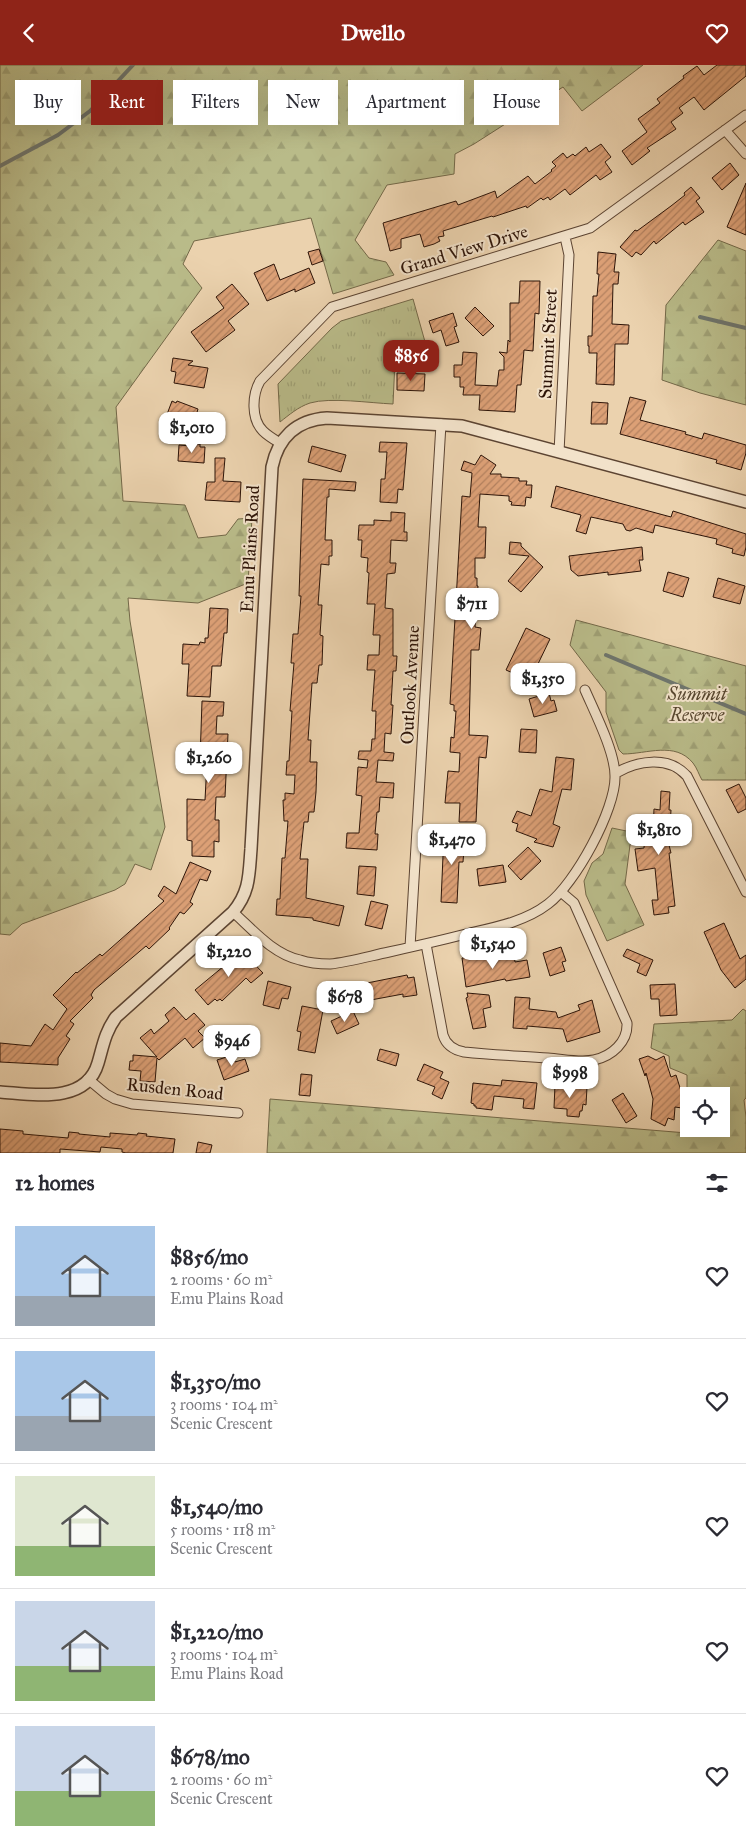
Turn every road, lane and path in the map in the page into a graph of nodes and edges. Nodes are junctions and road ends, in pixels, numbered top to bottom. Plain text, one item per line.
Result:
1 (746, 115) edge
2 (725, 130) junction
3 (746, 154) edge
4 (565, 237) junction
5 (441, 424) junction
6 (280, 443) junction
7 (559, 453) junction
8 (746, 502) edge
9 (586, 690) dead end
10 (616, 773) junction
11 (560, 892) junction
12 (746, 892) edge
13 (232, 912) junction
14 (426, 944) junction
15 (410, 947) junction
16 (88, 1079) junction
17 (0, 1092) edge
18 (238, 1113) dead end

1 - 2 street, Grand View Drive
2 - 3 street
2 - 4 street, Grand View Drive
4 - 6 street, Grand View Drive
4 - 7 street, Summit Street
5 - 6 street, Emu Plains Road
5 - 7 street, Emu Plains Road
5 - 15 street, Outlook Avenue
6 - 13 street, Emu Plains Road
7 - 8 street, Emu Plains Road
9 - 10 street
10 - 11 street
10 - 12 street
11 - 14 street
11 - 14 street
13 - 15 street
13 - 16 street, Emu Plains Road
14 - 15 street
16 - 17 street
16 - 18 street, Rusden Road

